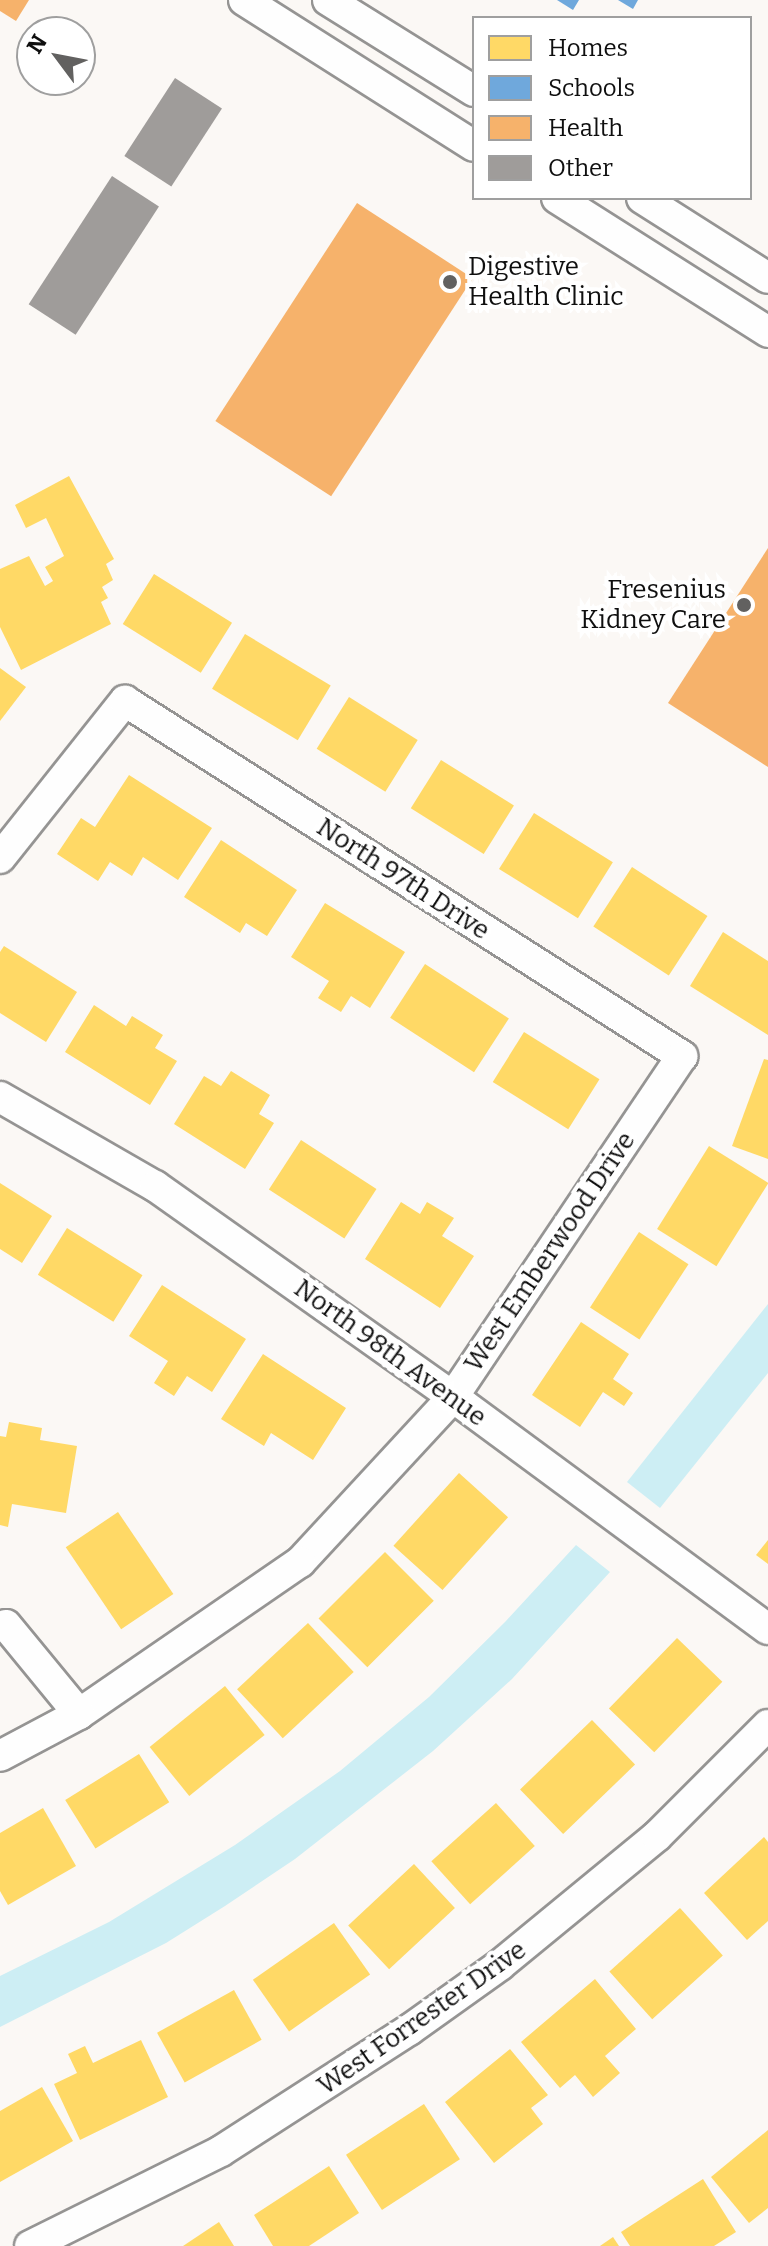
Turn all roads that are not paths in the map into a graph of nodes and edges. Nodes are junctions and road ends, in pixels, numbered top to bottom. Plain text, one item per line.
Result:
1 (244, 0) edge
2 (328, 0) edge
3 (472, 90) edge
4 (472, 145) edge
5 (560, 200) edge
6 (647, 201) edge
7 (627, 243) junction
8 (768, 278) edge
9 (768, 332) edge
10 (0, 858) edge
11 (682, 1056) joint
12 (0, 1097) edge
13 (453, 1397) junction
14 (6, 1625) dead end
15 (768, 1629) edge
16 (79, 1714) junction
17 (768, 1725) edge
18 (0, 1756) edge
19 (30, 2246) edge

1 - 4 street
2 - 3 street
5 - 7 street
6 - 7 street
6 - 8 street
7 - 9 street
10 - 11 street, North 97th Drive
11 - 13 street, West Emberwood Drive
12 - 13 street, North 98th Avenue
13 - 15 street, North 98th Avenue
13 - 16 street, West Emberwood Drive
14 - 16 street
16 - 18 street, West Emberwood Drive
17 - 19 street, West Forrester Drive

